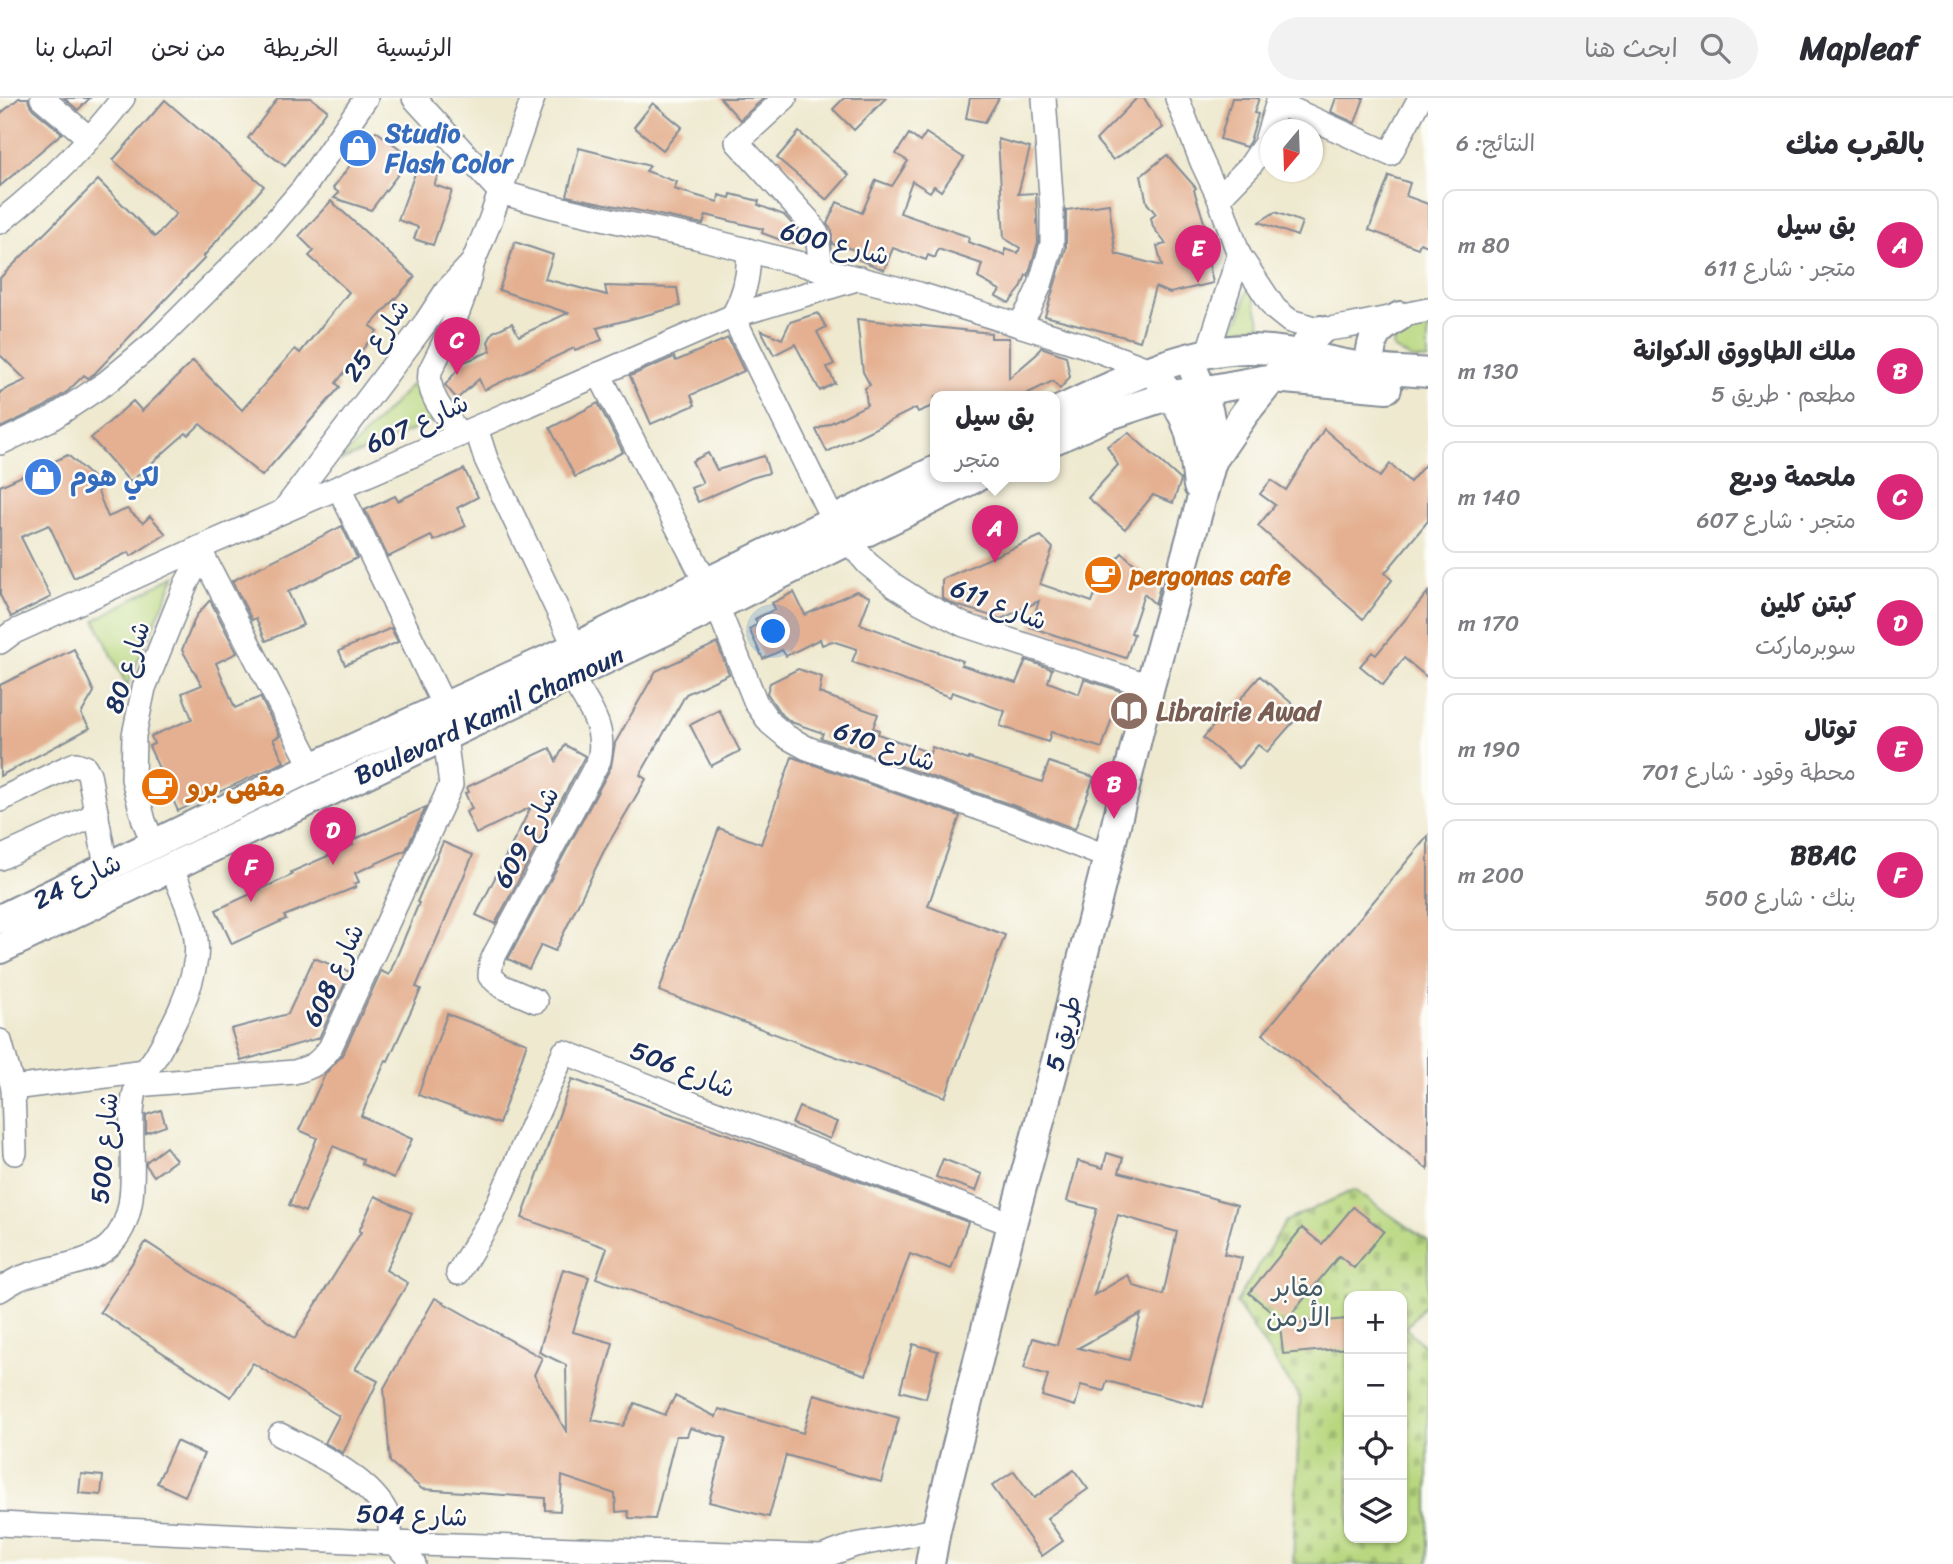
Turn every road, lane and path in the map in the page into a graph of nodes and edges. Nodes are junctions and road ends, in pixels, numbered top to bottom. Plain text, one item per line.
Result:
1 (42, 98) edge
2 (123, 98) edge
3 (366, 98) edge
4 (414, 98) edge
5 (785, 98) edge
6 (1044, 98) edge
7 (1177, 98) edge
8 (1420, 98) edge
9 (1278, 101) edge
10 (525, 104) edge
11 (89, 138) junction
12 (500, 192) junction
13 (1219, 198) junction
14 (0, 222) edge
15 (748, 250) junction
16 (1239, 255) junction
17 (473, 262) junction
18 (821, 269) junction
19 (860, 278) junction
20 (1428, 310) edge
21 (733, 316) junction
22 (1400, 316) junction
23 (1019, 325) junction
24 (1321, 330) junction
25 (1297, 355) junction
26 (1198, 357) junction
27 (1369, 368) junction
28 (1150, 370) junction
29 (1428, 373) edge
30 (599, 374) junction
31 (1273, 378) junction
32 (1202, 391) junction
33 (1428, 392) edge
34 (1171, 395) junction
35 (1060, 411) edge
36 (468, 431) junction
37 (1060, 438) edge
38 (0, 443) edge
39 (1212, 461) junction
40 (930, 474) edge
41 (964, 482) edge
42 (338, 488) junction
43 (1200, 502) junction
44 (282, 512) junction
45 (841, 531) junction
46 (200, 551) junction
47 (711, 595) junction
48 (4, 636) edge
49 (575, 647) junction
50 (571, 676) junction
51 (1150, 686) junction
52 (444, 706) junction
53 (445, 736) junction
54 (312, 767) junction
55 (0, 800) edge
56 (97, 814) junction
57 (153, 843) junction
58 (1108, 857) junction
59 (0, 858) edge
60 (106, 866) junction
61 (171, 866) junction
62 (0, 919) edge
63 (0, 949) edge
64 (536, 1001) dead end
65 (0, 1041) edge
66 (141, 1078) junction
67 (13, 1088) junction
68 (15, 1153) dead end
69 (1012, 1224) junction
70 (458, 1273) dead end
71 (6, 1279) edge
72 (280, 1435) dead end
73 (0, 1524) edge
74 (936, 1530) junction
75 (402, 1554) edge
76 (828, 1561) edge
77 (930, 1564) edge

1 - 11 street
2 - 11 street
3 - 38 street
4 - 12 street
5 - 18 street
6 - 23 street
7 - 13 street
8 - 9 street
9 - 13 street
10 - 12 street, شارع 25
11 - 14 street
12 - 15 street, شارع 600
12 - 17 street, شارع 25
13 - 16 street
15 - 18 street, شارع 600
15 - 21 street
16 - 24 street
16 - 26 street
17 - 36 street
17 - 44 street, شارع 25
18 - 19 street, شارع 600
19 - 21 street, شارع 607
19 - 23 street, شارع 600
20 - 22 street
21 - 30 street, شارع 607
21 - 45 street, شارع 611
22 - 24 street
22 - 27 main road
23 - 28 street, شارع 600
24 - 25 main road
25 - 26 main road
25 - 27 main road
25 - 31 main road
26 - 28 main road
26 - 32 main road
27 - 29 main road
28 - 34 main road
28 - 35 main road
30 - 36 street, شارع 607
30 - 47 street, شارع 610
31 - 32 main road
31 - 33 main road
31 - 39 main road
32 - 34 main road
32 - 39 main road
34 - 37 main road
34 - 43 main road
36 - 42 street, شارع 607
36 - 49 street
39 - 43 main road, طريق 5
40 - 45 main road, Boulevard Kamil Chamoun
41 - 45 main road, Boulevard Kamil Chamoun
42 - 44 street, شارع 607
42 - 52 street
43 - 51 main road, طريق 5
44 - 46 street, شارع 607
45 - 47 main road, Boulevard Kamil Chamoun
45 - 51 street, شارع 611
46 - 48 street, شارع 607
46 - 54 street
46 - 57 street, شارع 80
47 - 49 main road, Boulevard Kamil Chamoun
47 - 50 main road, Boulevard Kamil Chamoun
47 - 58 street, شارع 610
49 - 52 main road, Boulevard Kamil Chamoun
50 - 53 main road, Boulevard Kamil Chamoun
50 - 64 street, شارع 609
51 - 58 main road, طريق 5
52 - 54 main road, Boulevard Kamil Chamoun
53 - 61 main road, Boulevard Kamil Chamoun
53 - 66 street, شارع 608
54 - 57 main road, Boulevard Kamil Chamoun
55 - 56 street
56 - 59 street
56 - 60 street
57 - 60 main road, شارع 24
58 - 69 main road, طريق 5
60 - 62 main road, شارع 24
61 - 63 main road, Boulevard Kamil Chamoun
61 - 66 street, شارع 500
65 - 67 street
66 - 67 street, شارع 608
66 - 71 street, شارع 500
67 - 68 street
69 - 70 street, شارع 506
69 - 74 main road, طريق 5
72 - 75 street
73 - 75 street, شارع 504
74 - 76 street, شارع 504
74 - 77 main road, طريق 5
75 - 76 street, شارع 504

